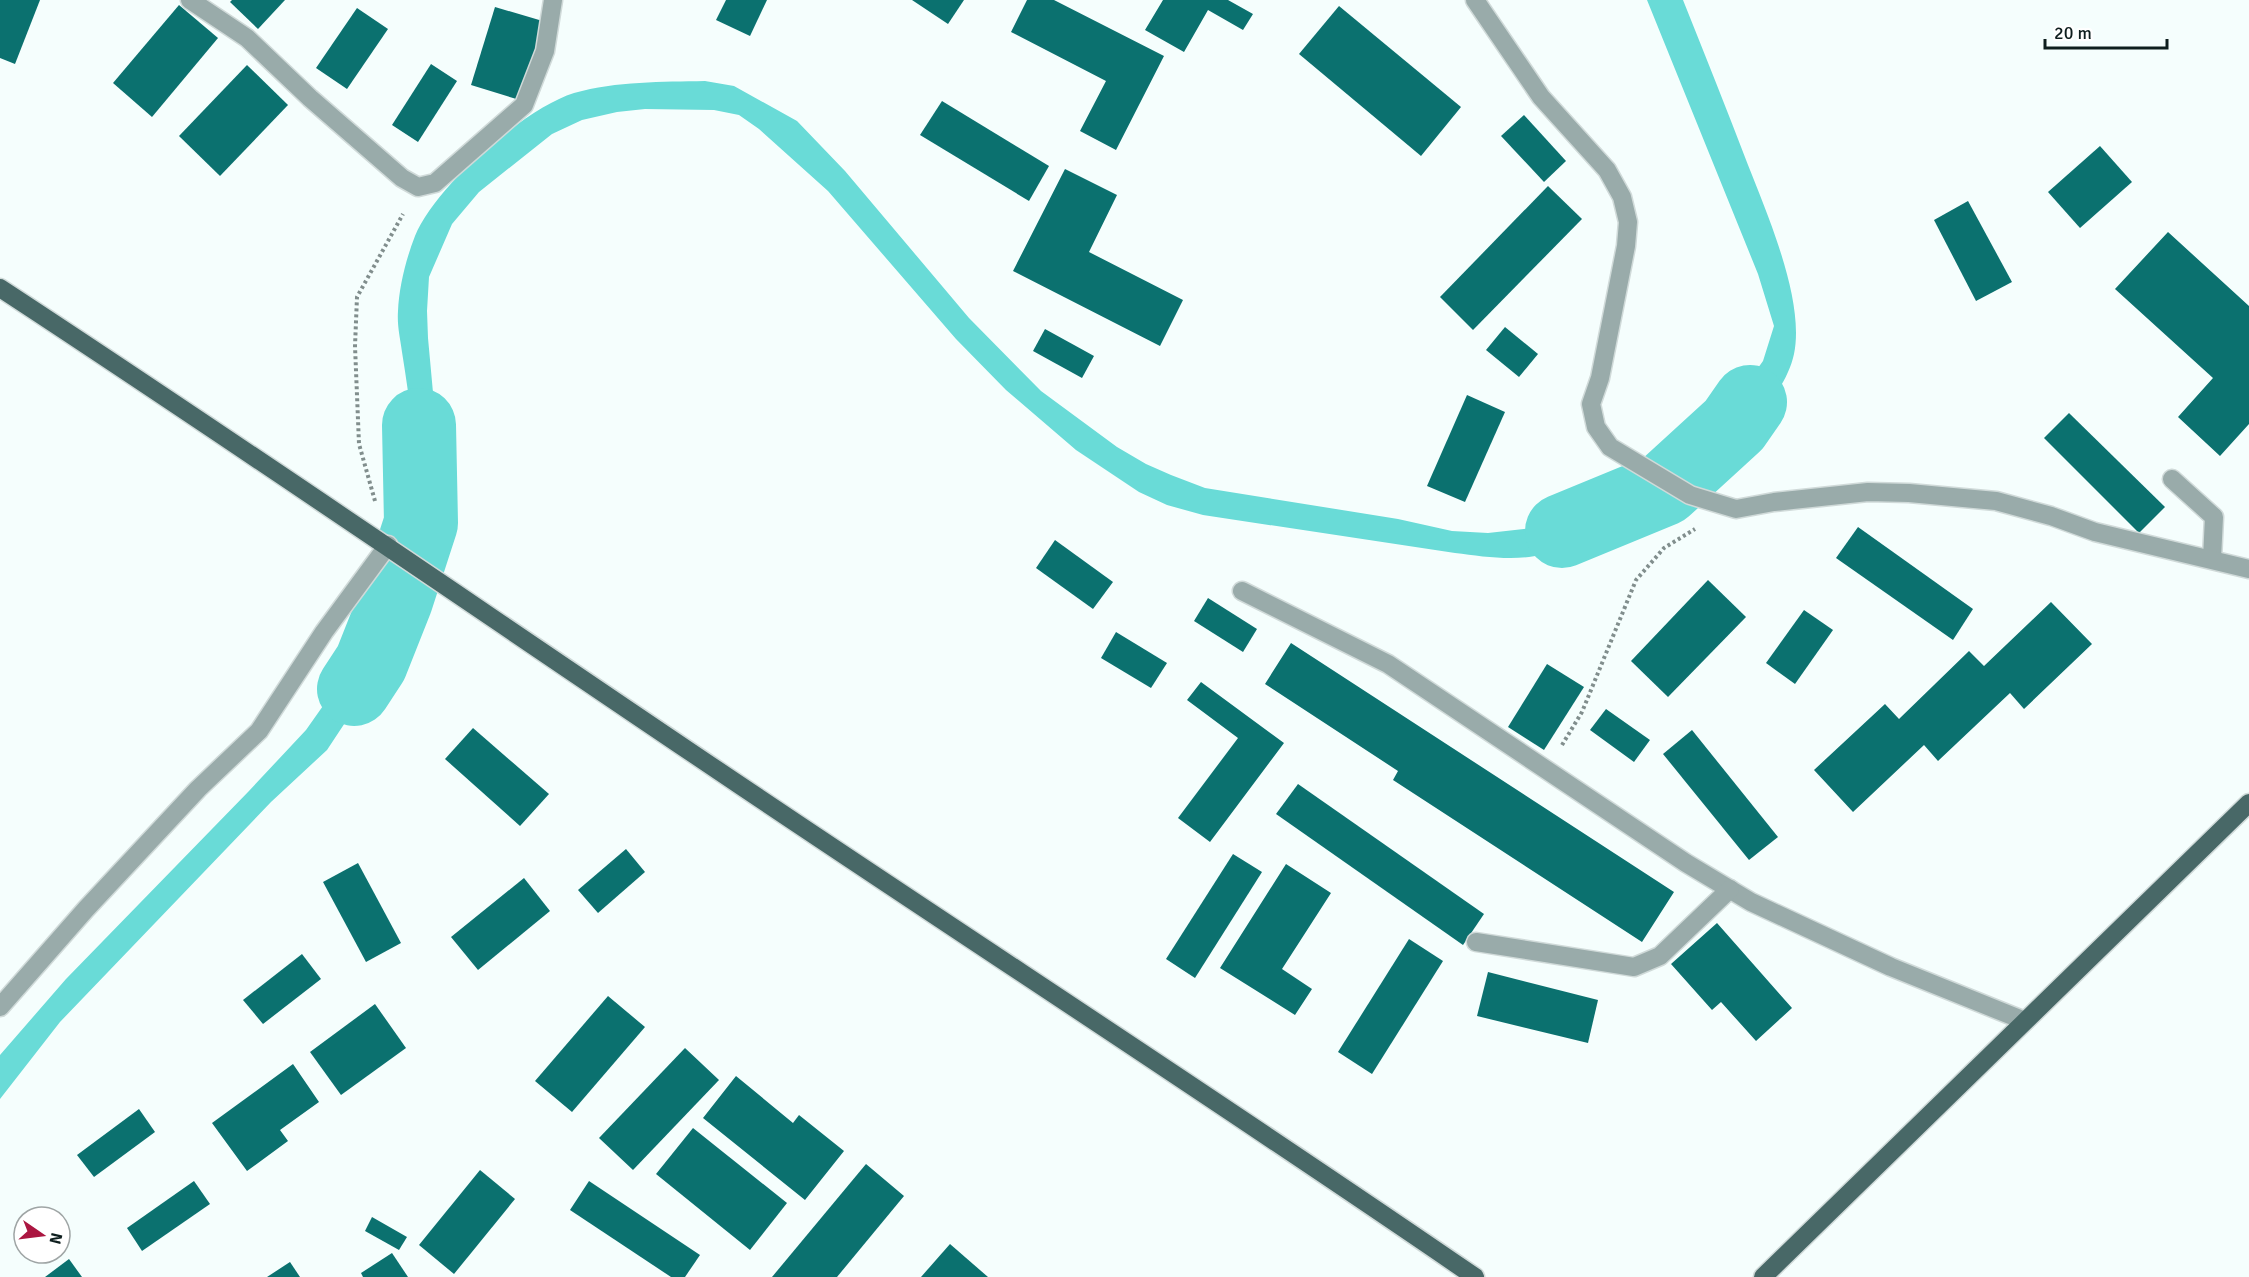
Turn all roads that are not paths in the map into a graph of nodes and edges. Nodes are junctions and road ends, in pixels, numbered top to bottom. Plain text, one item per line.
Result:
1 (190, 0) edge
2 (553, 0) edge
3 (1475, 0) edge
4 (0, 288) edge
5 (2172, 479) dead end
6 (388, 545) junction
7 (2212, 559) junction
8 (2249, 568) edge
9 (1242, 591) dead end
10 (2249, 803) edge
11 (1730, 889) junction
12 (1476, 942) dead end
13 (0, 1007) edge
14 (2025, 1022) junction
15 (1475, 1277) edge
16 (1763, 1277) edge

1 - 2 street
3 - 7 street
4 - 6 main road
5 - 7 street
6 - 13 street
6 - 15 main road
7 - 8 street
9 - 11 street
10 - 14 main road
11 - 12 street
11 - 14 street
14 - 16 main road

